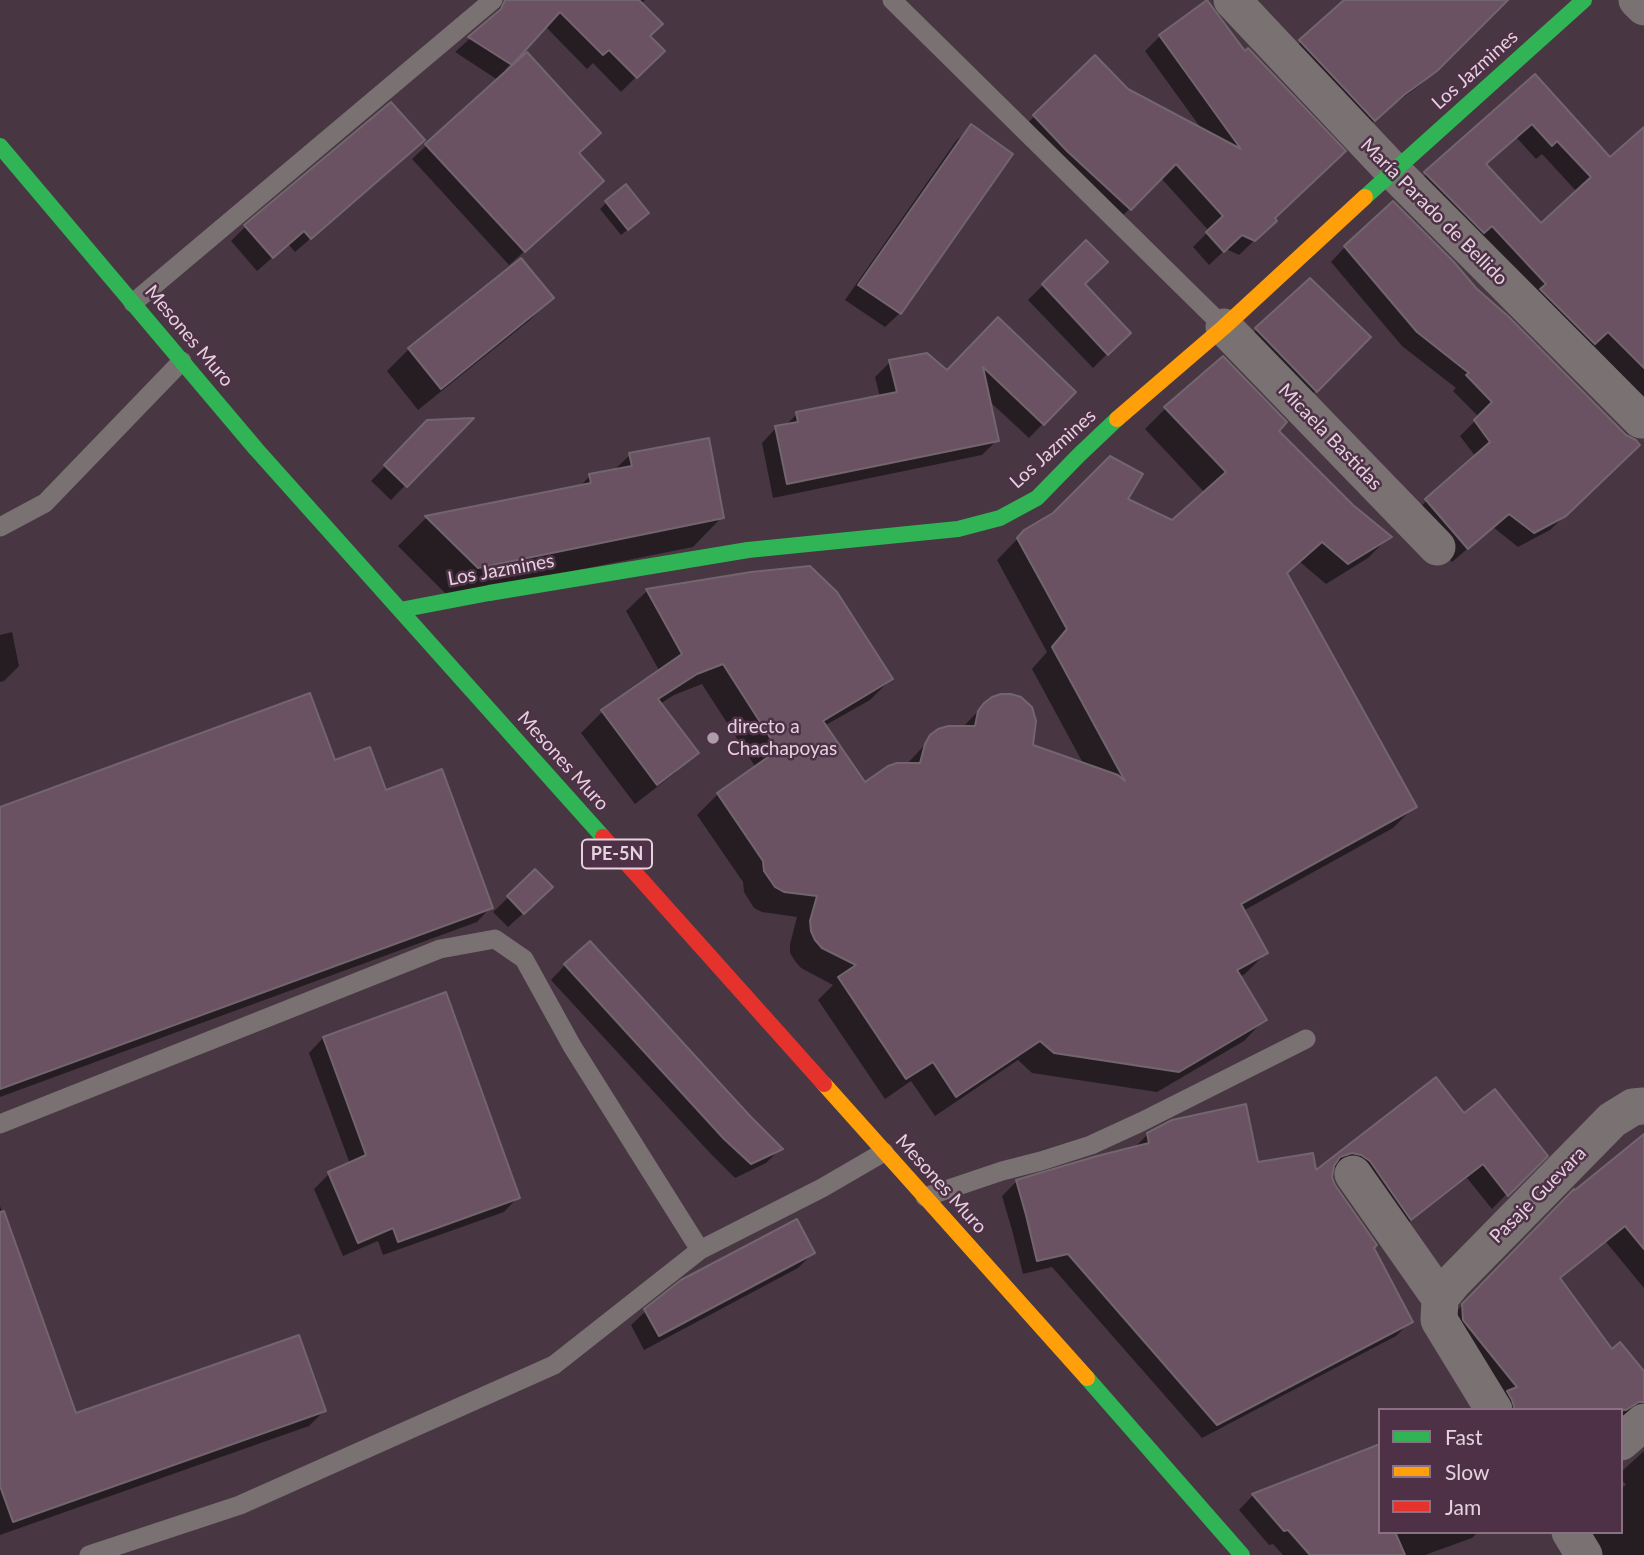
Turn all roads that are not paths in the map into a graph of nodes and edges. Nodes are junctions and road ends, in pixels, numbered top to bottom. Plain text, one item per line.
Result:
1 (493, 0) edge
2 (892, 0) edge
3 (1232, 0) edge
4 (1584, 0) edge
5 (1637, 0) edge
6 (1644, 7) edge
7 (0, 146) edge
8 (1393, 171) junction
9 (133, 303) junction
10 (1224, 327) junction
11 (182, 361) junction
12 (1641, 420) dead end
13 (0, 527) edge
14 (1437, 547) dead end
15 (400, 610) junction
16 (1306, 1039) dead end
17 (1644, 1106) edge
18 (0, 1124) edge
19 (884, 1152) junction
20 (1353, 1174) dead end
21 (925, 1197) junction
22 (700, 1250) junction
23 (1440, 1298) junction
24 (1493, 1408) edge
25 (1644, 1422) edge
26 (1623, 1440) edge
27 (1571, 1534) edge
28 (89, 1555) edge
29 (1241, 1555) edge
30 (1584, 1555) edge

1 - 9 lane
2 - 10 lane
3 - 8 street, María Parado de Bellido
4 - 8 main road, Los Jazmines
5 - 6 street
7 - 9 main road, Mesones Muro / PE-5N
8 - 10 main road, Los Jazmines
8 - 12 street, María Parado de Bellido
9 - 11 main road, Mesones Muro / PE-5N
10 - 14 street, Micaela Bastidas
10 - 15 main road, Los Jazmines
11 - 13 lane
11 - 15 main road, Mesones Muro / PE-5N
15 - 19 main road, Mesones Muro / PE-5N
16 - 21 lane
17 - 23 street, Pasaje Guevara
18 - 22 lane
19 - 21 main road, Mesones Muro / PE-5N
19 - 22 lane
20 - 23 street
21 - 29 main road, Mesones Muro / PE-5N
22 - 28 lane
23 - 24 street
25 - 26 street
27 - 30 street

